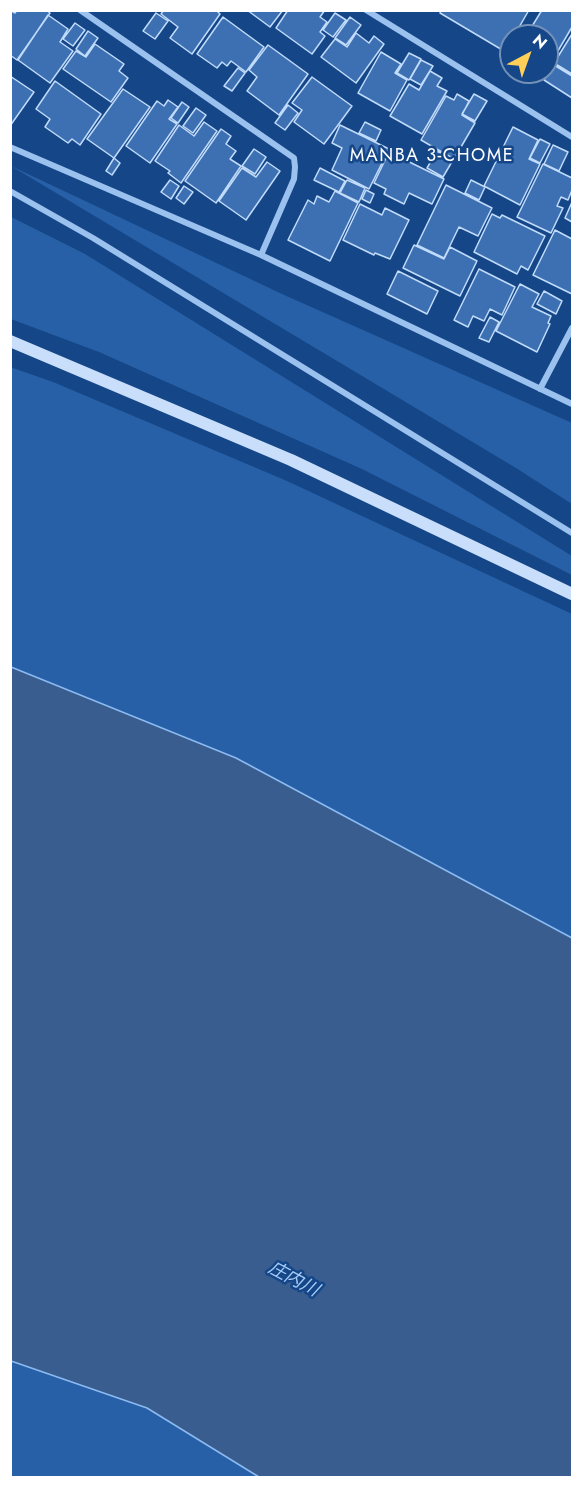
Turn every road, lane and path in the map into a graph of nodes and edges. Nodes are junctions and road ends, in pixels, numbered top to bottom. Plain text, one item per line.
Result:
1 (80, 10) edge
2 (366, 10) edge
3 (573, 137) edge
4 (10, 147) edge
5 (10, 191) edge
6 (261, 255) junction
7 (573, 328) edge
8 (10, 341) edge
9 (540, 389) junction
10 (573, 404) edge
11 (573, 533) edge
12 (573, 594) edge

1 - 6 street
2 - 3 street
4 - 6 street
5 - 11 street
6 - 9 street
7 - 9 street
8 - 12 street
9 - 10 street

